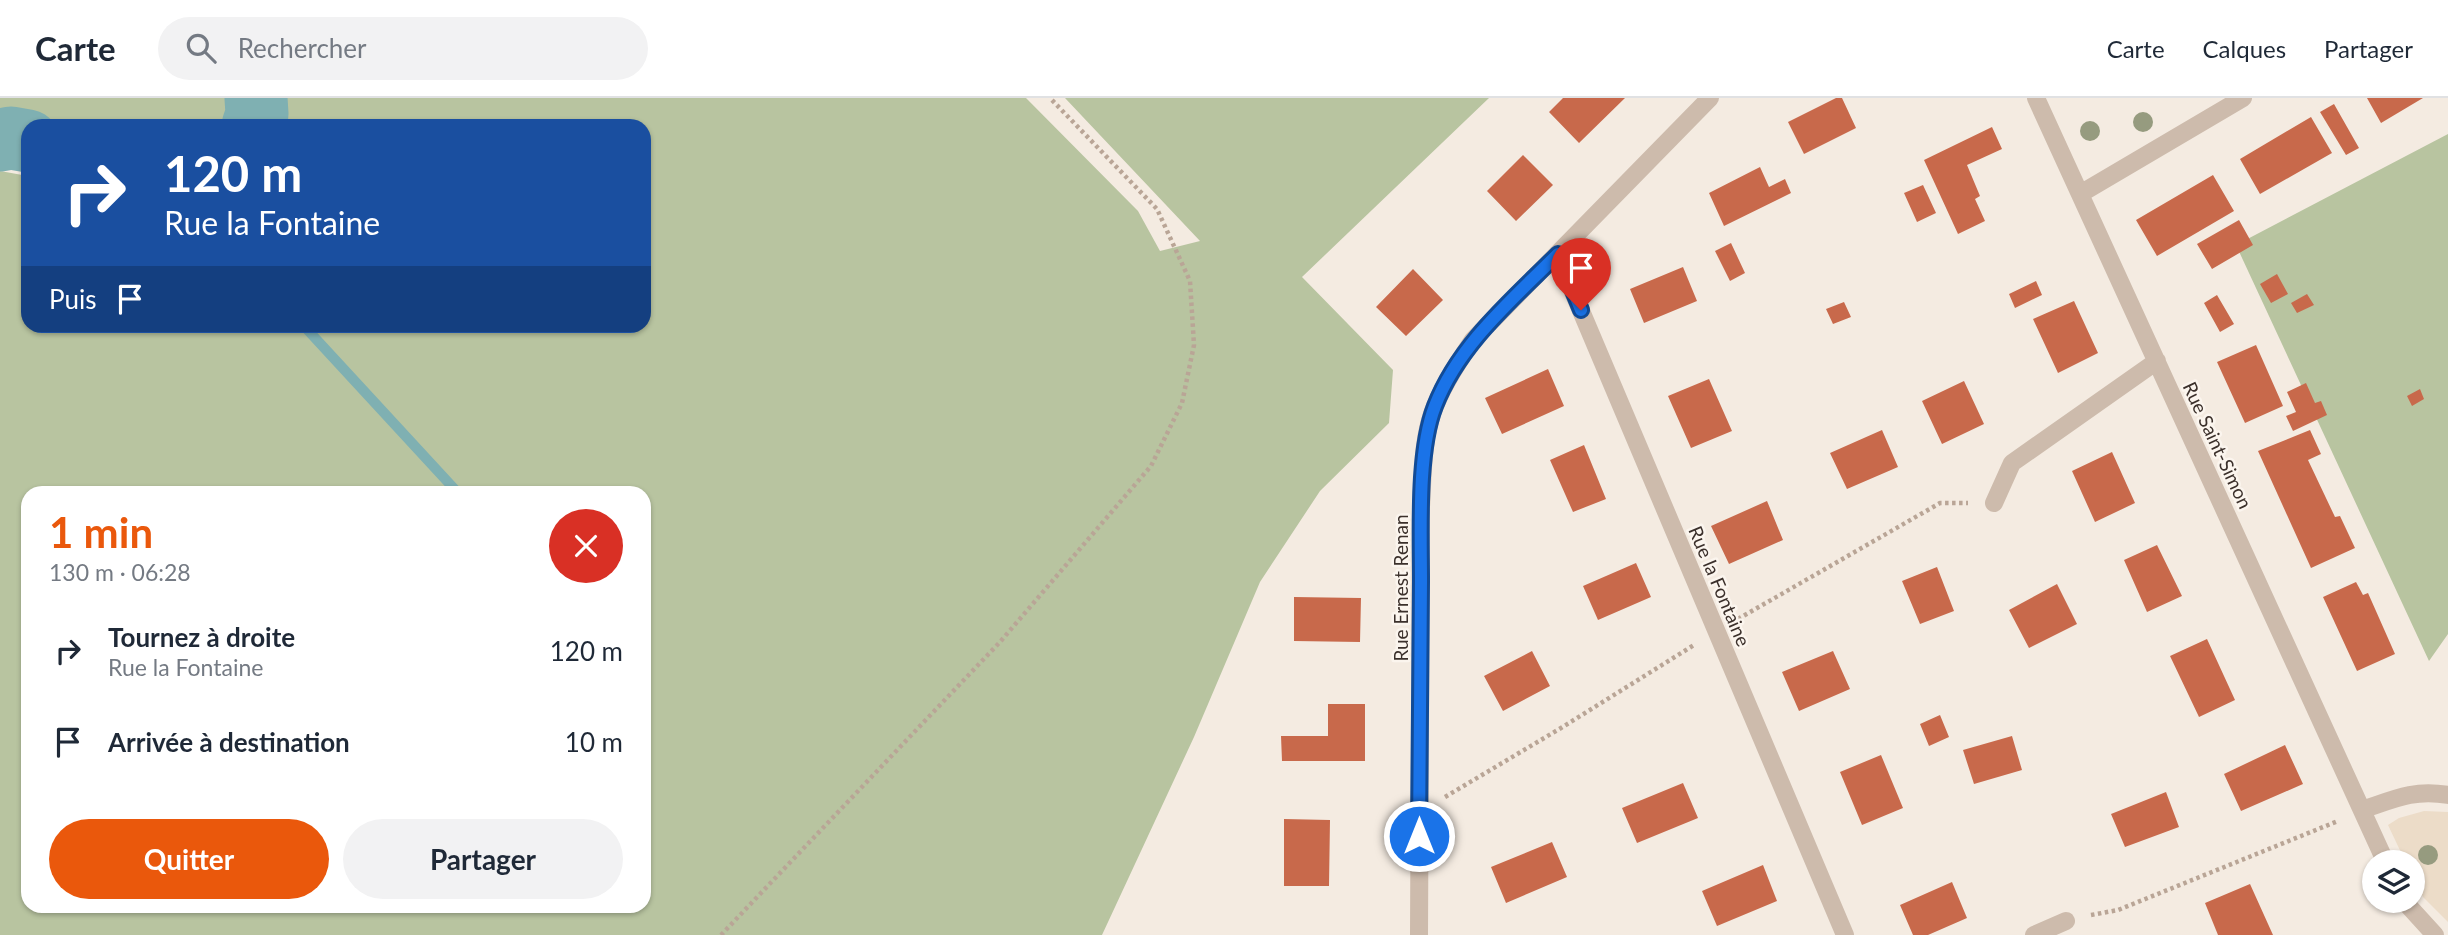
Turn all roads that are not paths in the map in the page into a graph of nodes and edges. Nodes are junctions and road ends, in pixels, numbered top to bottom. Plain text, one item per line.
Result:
1 (1710, 98) edge
2 (2036, 98) edge
3 (2243, 98) edge
4 (2080, 194) junction
5 (1558, 254) junction
6 (2157, 361) junction
7 (1994, 503) dead end
8 (2448, 795) edge
9 (2362, 810) junction
10 (2380, 850) edge
11 (2415, 913) edge
12 (2066, 921) road end
13 (1419, 935) edge
14 (1845, 935) edge
15 (2034, 935) edge
16 (2435, 935) edge

1 - 5 street, Rue Ernest Renan
2 - 4 street, Rue Saint-Simon
3 - 4 street
4 - 6 street, Rue Saint-Simon
5 - 13 street, Rue Ernest Renan
5 - 14 street, Rue la Fontaine
6 - 7 street
6 - 9 street, Rue Saint-Simon
8 - 9 street
9 - 10 street, Rue Saint-Simon
11 - 16 street
12 - 15 street

